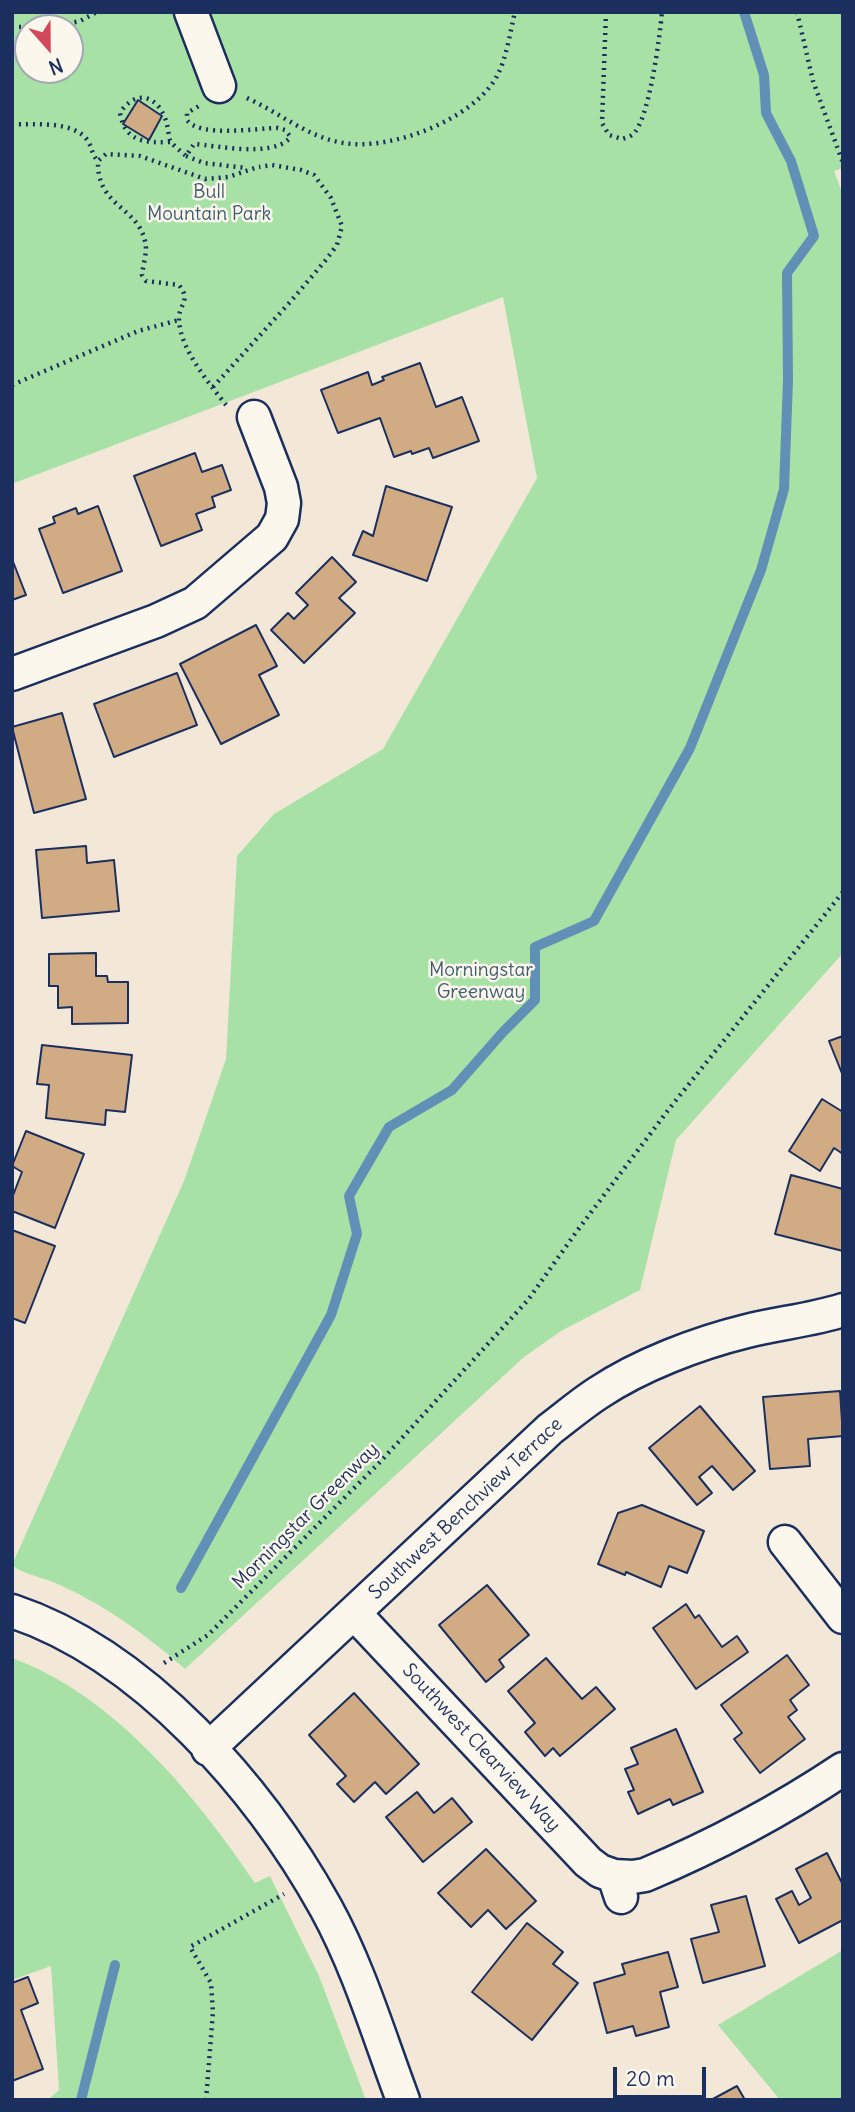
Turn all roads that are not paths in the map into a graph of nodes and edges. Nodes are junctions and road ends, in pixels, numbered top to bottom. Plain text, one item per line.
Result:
1 (191, 12) edge
2 (219, 86) road end
3 (254, 417) road end
4 (12, 674) edge
5 (843, 1310) edge
6 (785, 1542) dead end
7 (12, 1611) edge
8 (354, 1613) junction
9 (843, 1618) edge
10 (208, 1749) junction
11 (843, 1769) edge
12 (402, 2100) edge

1 - 2 street
3 - 4 street
5 - 8 street, Southwest Benchview Terrace
6 - 9 street
7 - 10 street
8 - 10 street, Southwest Benchview Terrace
8 - 11 street, Southwest Clearview Way
10 - 12 street

